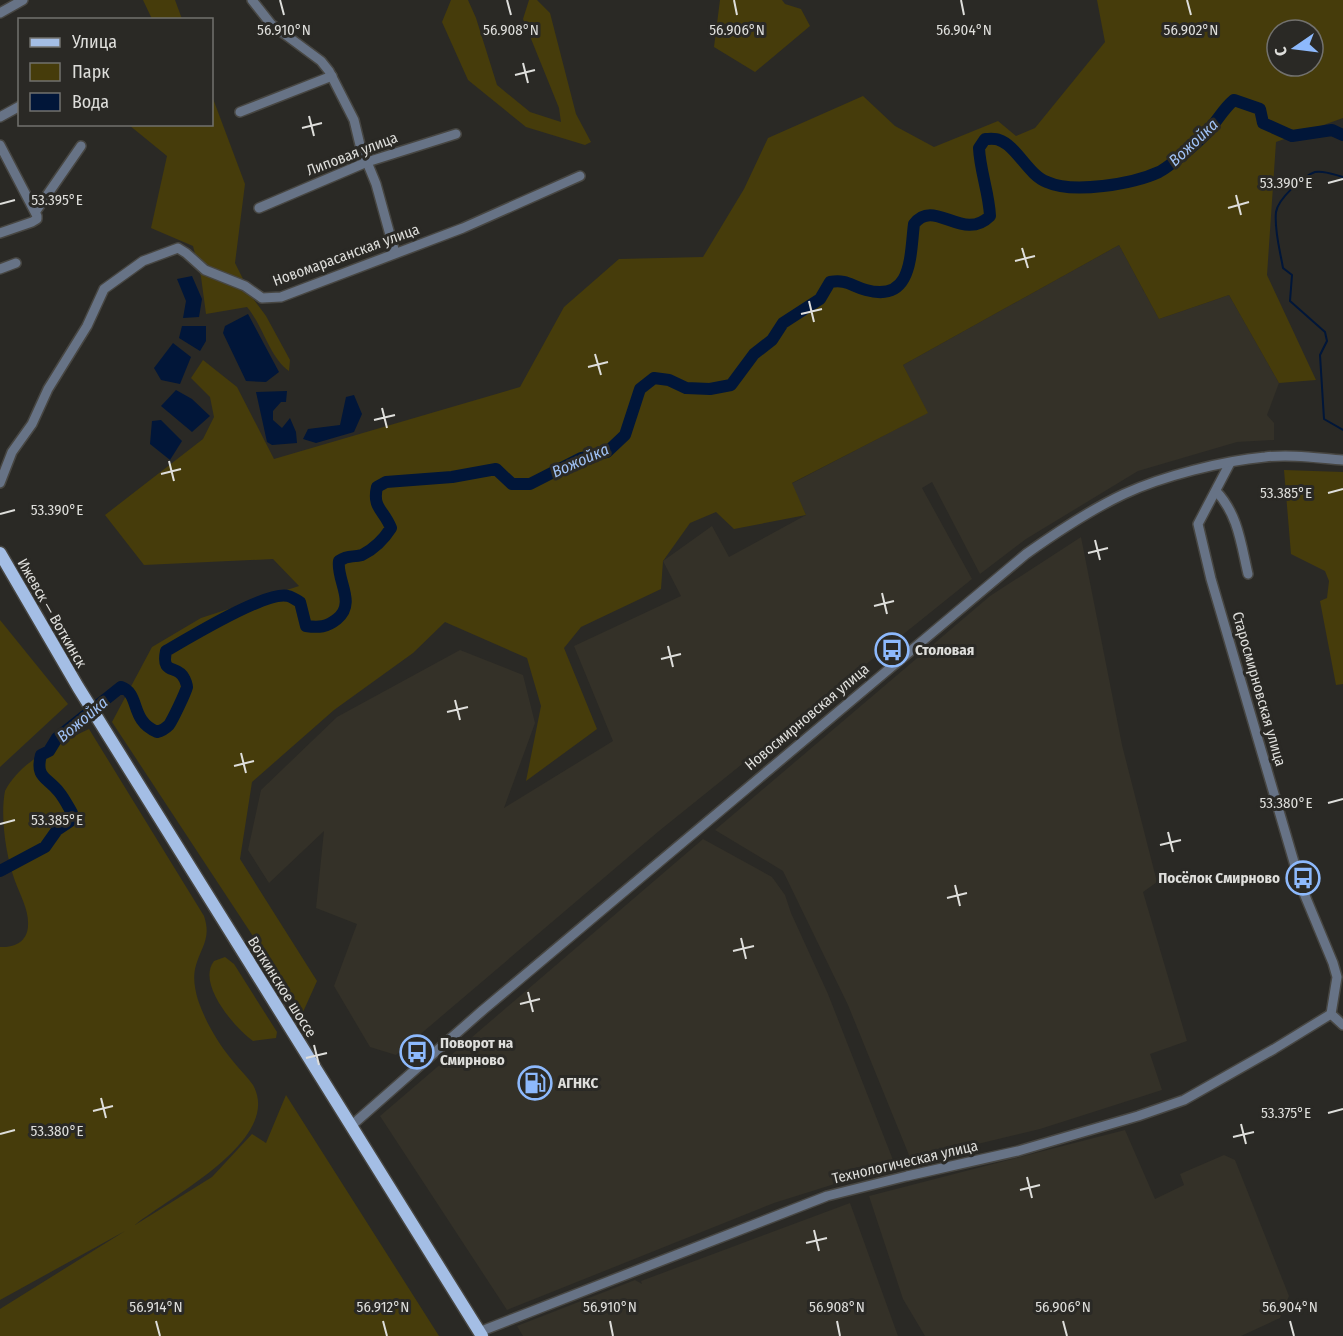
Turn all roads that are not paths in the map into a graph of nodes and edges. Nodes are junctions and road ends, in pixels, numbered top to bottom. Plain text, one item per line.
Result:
1 (23, 0) edge
2 (252, 0) edge
3 (0, 13) edge
4 (332, 76) junction
5 (18, 107) edge
6 (240, 112) dead end
7 (0, 117) edge
8 (456, 134) dead end
9 (0, 145) edge
10 (81, 146) dead end
11 (367, 162) junction
12 (580, 176) dead end
13 (259, 208) dead end
14 (36, 215) junction
15 (0, 233) edge
16 (395, 253) junction
17 (16, 262) dead end
18 (0, 270) edge
19 (1343, 460) edge
20 (1230, 463) junction
21 (0, 483) edge
22 (1216, 491) junction
23 (0, 553) edge
24 (1248, 574) dead end
25 (114, 746) joint
26 (1331, 1014) junction
27 (1343, 1025) edge
28 (351, 1126) junction
29 (481, 1334) edge

1 - 3 street
2 - 4 street
4 - 6 street
4 - 11 street
5 - 7 street
8 - 11 street, Липовая улица
9 - 14 street
10 - 14 street
11 - 13 street, Липовая улица
11 - 16 street
12 - 16 street, Новомарасанская улица
14 - 15 street
16 - 21 street, Новомарасанская улица
17 - 18 street
19 - 20 street, Новосмирновская улица
20 - 22 street, Старосмирновская улица
20 - 28 street, Новосмирновская улица
22 - 24 street
22 - 26 street, Старосмирновская улица
23 - 25 main road, Ижевск — Воткинск
25 - 28 main road, Воткинское шоссе
26 - 27 street
26 - 29 street, Технологическая улица
28 - 29 main road, Воткинское шоссе

